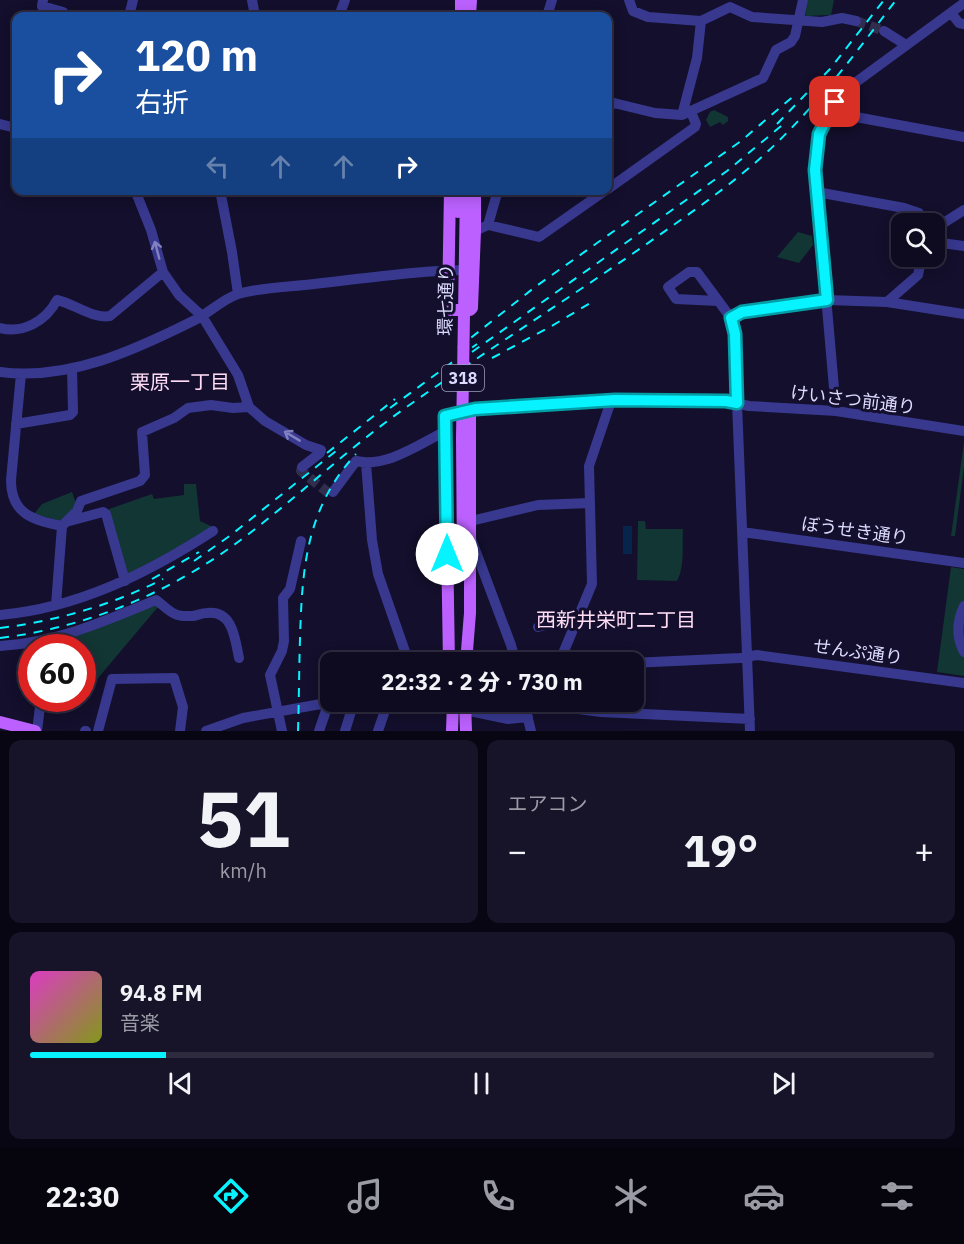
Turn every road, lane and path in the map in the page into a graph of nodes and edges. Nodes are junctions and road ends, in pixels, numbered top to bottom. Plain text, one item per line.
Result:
1 (43, 0) edge
2 (629, 0) edge
3 (803, 0) edge
4 (964, 3) edge
5 (731, 4) edge
6 (63, 12) edge
7 (951, 13) junction
8 (800, 20) junction
9 (701, 21) junction
10 (856, 21) tunnel mouth
11 (964, 24) edge
12 (884, 31) tunnel mouth
13 (906, 45) junction
14 (612, 105) edge
15 (829, 112) junction
16 (687, 114) junction
17 (964, 137) edge
18 (612, 186) edge
19 (817, 192) junction
20 (137, 195) edge
21 (221, 195) edge
22 (450, 195) edge
23 (458, 195) edge
24 (466, 195) edge
25 (475, 195) edge
26 (497, 195) edge
27 (600, 195) edge
28 (964, 210) edge
29 (919, 213) edge
30 (945, 222) edge
31 (488, 225) junction
32 (475, 231) junction
33 (945, 243) edge
34 (964, 246) edge
35 (920, 267) edge
36 (448, 270) junction
37 (473, 270) junction
38 (163, 272) junction
39 (238, 294) junction
40 (827, 300) junction
41 (718, 301) dead end
42 (887, 302) junction
43 (964, 314) edge
44 (202, 316) junction
45 (731, 318) junction
46 (0, 328) edge
47 (72, 368) junction
48 (0, 372) edge
49 (21, 374) junction
50 (611, 401) junction
51 (737, 403) junction
52 (249, 407) junction
53 (470, 410) junction
54 (836, 411) junction
55 (16, 424) junction
56 (446, 431) junction
57 (964, 431) edge
58 (366, 463) junction
59 (302, 467) dead end
60 (333, 492) dead end
61 (590, 503) junction
62 (471, 521) junction
63 (64, 524) junction
64 (213, 531) dead end
65 (742, 532) junction
66 (470, 536) junction
67 (301, 541) dead end
68 (964, 563) edge
69 (458, 565) junction
70 (124, 580) junction
71 (57, 605) junction
72 (964, 606) edge
73 (0, 615) edge
74 (578, 621) junction
75 (538, 627) dead end
76 (72, 634) edge
77 (18, 645) edge
78 (0, 646) edge
79 (405, 652) edge
80 (449, 652) edge
81 (454, 652) edge
82 (465, 652) edge
83 (467, 652) edge
84 (514, 652) edge
85 (564, 652) edge
86 (964, 652) edge
87 (747, 656) junction
88 (239, 658) dead end
89 (644, 662) edge
90 (964, 684) edge
91 (320, 704) edge
92 (279, 711) junction
93 (39, 712) edge
94 (326, 712) edge
95 (351, 712) edge
96 (385, 712) edge
97 (457, 712) edge
98 (461, 712) edge
99 (485, 712) edge
100 (527, 712) edge
101 (601, 712) edge
102 (528, 717) junction
103 (750, 719) junction
104 (0, 722) edge
105 (232, 726) edge
106 (36, 731) edge
107 (98, 731) edge
108 (180, 731) edge
109 (206, 731) edge
110 (282, 731) edge
111 (319, 731) edge
112 (345, 731) edge
113 (378, 731) edge
114 (452, 731) edge
115 (466, 731) edge
116 (531, 731) edge
117 (750, 731) edge

1 - 6 street
2 - 9 street
3 - 8 street
4 - 7 street
5 - 8 street
5 - 9 street
7 - 11 street
7 - 13 street
8 - 10 street
8 - 16 street
9 - 16 street
12 - 13 street
13 - 15 street
14 - 16 street
15 - 17 street
15 - 19 street
16 - 18 street
19 - 29 street
19 - 40 street
38 -> 20 street
21 - 39 street
22 - 36 main road
23 - 69 main road, 環七通り / 318, bridge
24 - 69 main road, 環七通り / 318, bridge
25 - 32 main road
26 - 31 street
27 - 31 street
28 - 30 street
31 - 32 street
32 - 37 main road
33 - 34 street
35 - 42 street
36 - 37 street
36 - 37 main road
36 - 39 street
38 - 44 street
38 - 46 street
39 - 44 street
40 - 42 street
40 - 45 street
40 - 54 street
41 - 45 street
42 - 43 street
44 - 47 street
44 - 52 street
45 - 51 street
47 - 49 street
47 - 55 street
48 - 49 street
49 - 55 street
50 - 51 street, けいさつ前通り
50 - 53 street, けいさつ前通り
50 - 61 street
51 - 54 street, けいさつ前通り
51 - 65 street
59 -> 52 street
52 - 63 street
53 - 56 main road
53 - 62 main road
54 - 57 street, けいさつ前通り
55 - 63 street
56 - 58 street
56 - 80 main road
58 - 60 street
58 - 79 street
61 - 62 street
61 - 74 street
62 - 66 main road
63 - 70 street
63 - 71 street
64 - 70 street
65 - 68 street, ぼうせき通り
65 - 87 street
66 - 83 main road
66 - 84 street
67 - 92 street
69 - 81 main road, 環七通り / 318
69 - 82 main road, 環七通り / 318
70 - 71 street
71 - 73 street
72 - 86 street
74 - 75 street
74 - 85 street
76 - 88 street
77 - 78 street
87 - 89 street, せんぷ通り
87 - 90 street, せんぷ通り
87 - 103 street
91 - 92 street
92 - 105 street
92 - 110 street
93 - 106 street
94 - 111 street
95 - 112 street
96 - 113 street
97 - 114 main road
98 - 115 main road
99 - 102 street
100 - 102 street
101 - 103 street
102 - 116 street
103 - 117 street
104 - 106 main road
105 - 109 street
107 - 108 street

